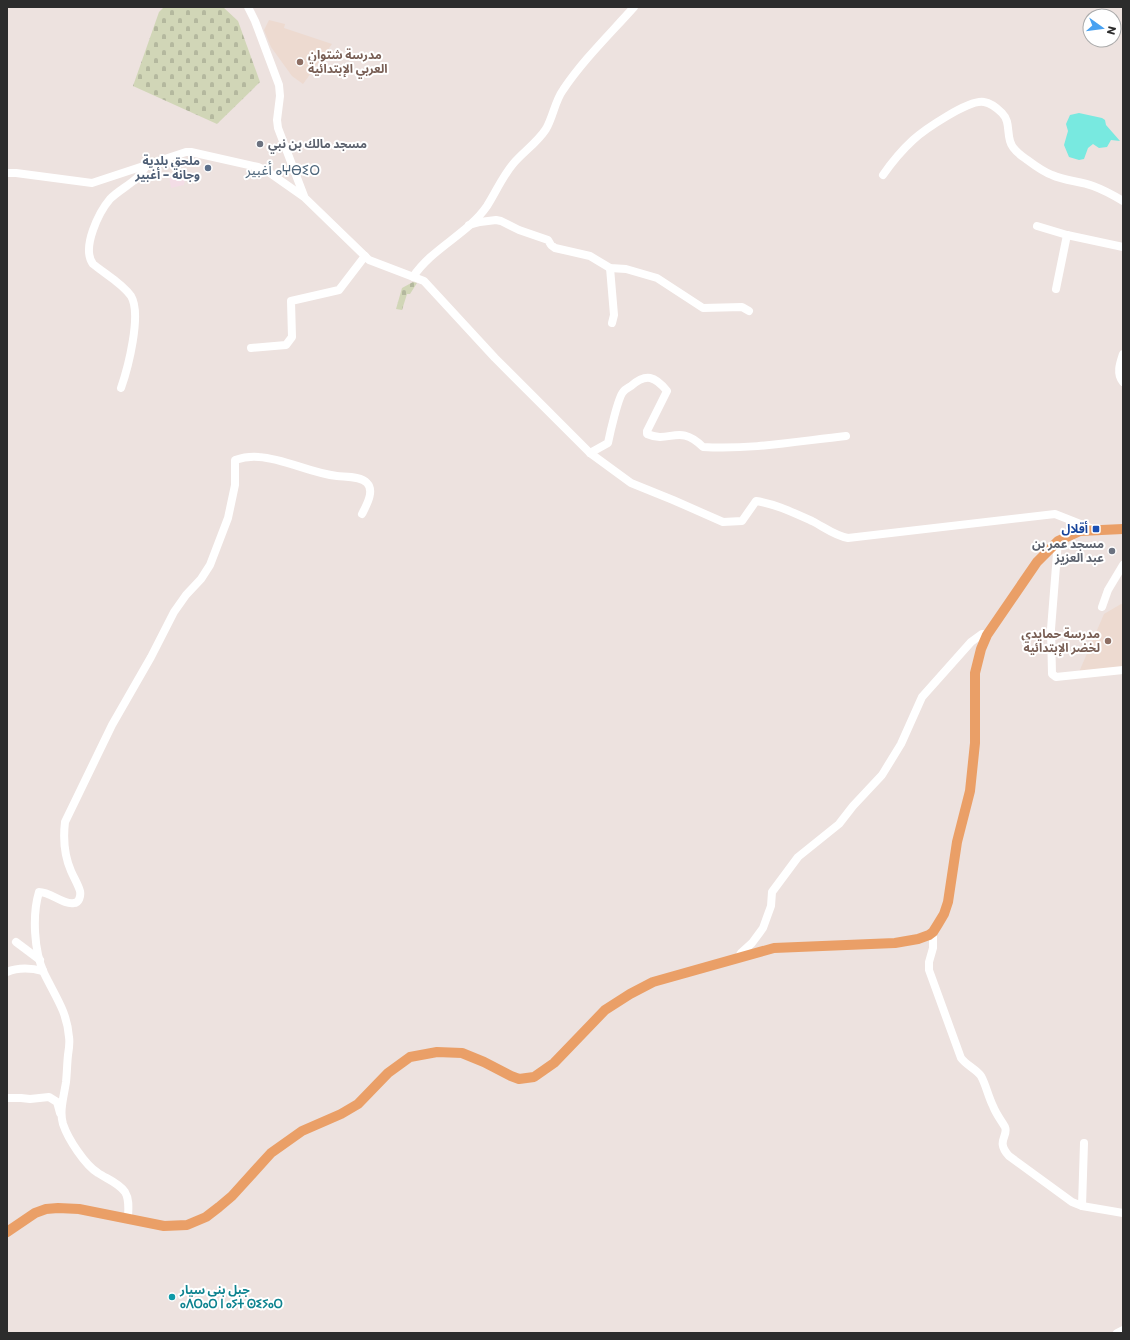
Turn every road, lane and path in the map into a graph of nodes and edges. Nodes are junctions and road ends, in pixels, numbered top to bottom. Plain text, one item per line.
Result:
1 (248, 7) edge
2 (634, 7) edge
3 (146, 166) junction
4 (7, 173) edge
5 (882, 175) dead end
6 (304, 197) junction
7 (1123, 201) edge
8 (468, 226) junction
9 (1037, 226) dead end
10 (1067, 235) junction
11 (1123, 247) edge
12 (365, 256) junction
13 (610, 268) junction
14 (413, 277) junction
15 (1056, 289) dead end
16 (749, 311) dead end
17 (612, 323) dead end
18 (251, 348) dead end
19 (1123, 354) edge
20 (1123, 382) edge
21 (121, 388) dead end
22 (846, 436) dead end
23 (590, 453) junction
24 (362, 514) dead end
25 (1123, 529) edge
26 (1094, 530) junction
27 (1058, 541) junction
28 (1123, 565) edge
29 (1102, 607) dead end
30 (987, 635) junction
31 (1123, 670) edge
32 (933, 932) junction
33 (16, 942) dead end
34 (738, 958) junction
35 (40, 960) junction
36 (43, 971) junction
37 (7, 972) edge
38 (7, 1098) edge
39 (62, 1119) junction
40 (1084, 1143) dead end
41 (1082, 1206) junction
42 (1123, 1213) edge
43 (128, 1219) junction
44 (7, 1232) edge
45 (1123, 1330) edge
46 (1117, 1333) edge

1 - 6 street
2 - 8 street
3 - 4 street
3 - 6 street
3 - 21 street
5 - 7 street
6 - 12 street
8 - 13 street
8 - 14 street
9 - 10 street
10 - 11 street
10 - 15 street
12 - 14 street
12 - 18 street
13 - 16 street
13 - 17 street
14 - 23 street
19 - 20 street
22 - 23 street
23 - 26 street
24 - 35 street
25 - 26 main road
26 - 27 main road
27 - 30 main road
27 - 31 street
28 - 29 street
30 - 32 main road
30 - 34 street
32 - 34 main road
32 - 41 street
33 - 35 street
34 - 43 main road
35 - 36 street
36 - 37 street
36 - 39 street
38 - 39 street
39 - 43 street
40 - 41 street
41 - 42 street
43 - 44 main road
45 - 46 street

